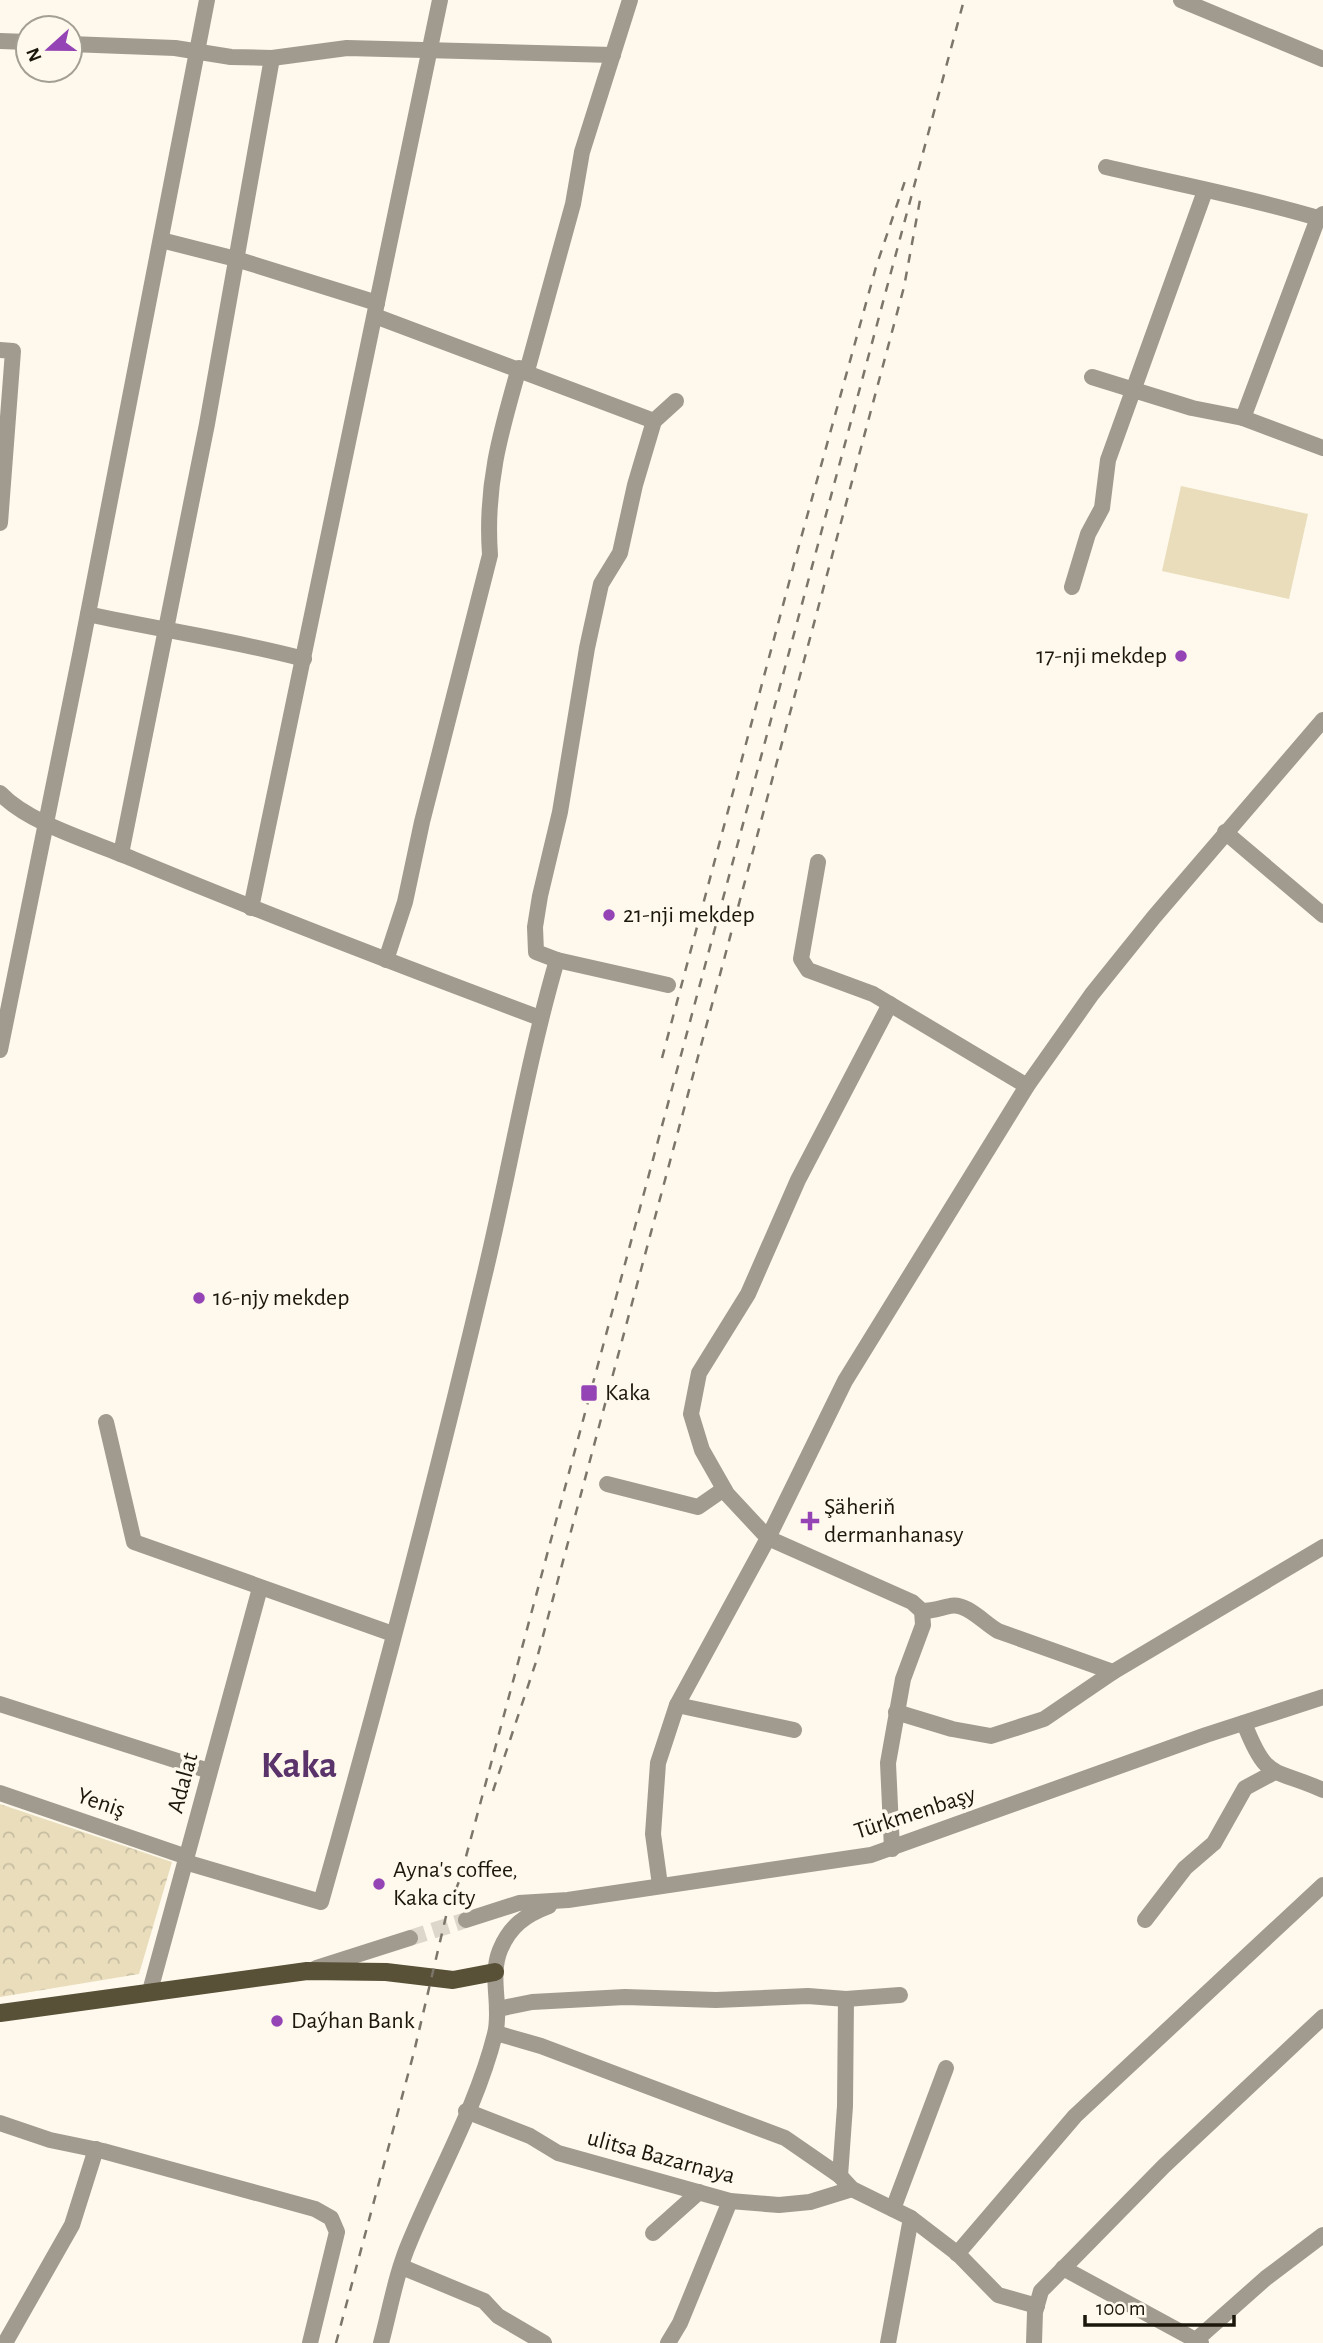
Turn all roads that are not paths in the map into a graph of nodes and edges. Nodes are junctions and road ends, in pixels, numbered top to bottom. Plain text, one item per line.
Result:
1 (206, 0) edge
2 (440, 0) edge
3 (630, 0) edge
4 (1181, 0) edge
5 (84, 45) edge
6 (431, 50) junction
7 (197, 51) junction
8 (613, 55) junction
9 (272, 58) junction
10 (1323, 59) edge
11 (1106, 167) dead end
12 (1205, 191) junction
13 (1321, 216) edge
14 (160, 240) junction
15 (236, 259) junction
16 (376, 309) junction
17 (0, 350) edge
18 (523, 370) junction
19 (1092, 377) dead end
20 (1132, 389) junction
21 (676, 401) dead end
22 (1243, 418) junction
23 (654, 421) junction
24 (1323, 448) edge
25 (0, 523) edge
26 (1072, 587) dead end
27 (88, 614) junction
28 (167, 631) junction
29 (304, 659) junction
30 (1323, 720) edge
31 (0, 793) edge
32 (46, 822) junction
33 (1225, 832) junction
34 (121, 854) junction
35 (818, 862) dead end
36 (251, 908) junction
37 (1323, 915) edge
38 (386, 960) junction
39 (557, 960) junction
40 (668, 985) dead end
41 (890, 1004) junction
42 (540, 1018) junction
43 (0, 1050) edge
44 (1027, 1086) junction
45 (106, 1422) dead end
46 (607, 1484) dead end
47 (724, 1489) junction
48 (768, 1538) junction
49 (1323, 1548) edge
50 (260, 1588) junction
51 (922, 1611) junction
52 (393, 1633) junction
53 (1113, 1672) junction
54 (1323, 1697) edge
55 (0, 1704) edge
56 (677, 1705) junction
57 (896, 1712) junction
58 (1244, 1723) junction
59 (793, 1730) dead end
60 (209, 1771) junction
61 (1273, 1773) junction
62 (1323, 1790) edge
63 (0, 1793) edge
64 (892, 1849) junction
65 (186, 1859) junction
66 (660, 1885) junction
67 (1323, 1885) edge
68 (568, 1900) junction
69 (466, 1920) tunnel mouth
70 (1145, 1920) dead end
71 (410, 1938) tunnel mouth
72 (307, 1970) junction
73 (495, 1972) junction
74 (150, 1991) junction
75 (900, 1995) dead end
76 (846, 1999) junction
77 (498, 2009) junction
78 (0, 2013) edge
79 (1323, 2017) edge
80 (0, 2022) edge
81 (496, 2033) junction
82 (946, 2068) dead end
83 (466, 2111) junction
84 (0, 2123) edge
85 (96, 2149) junction
86 (840, 2176) junction
87 (852, 2189) junction
88 (699, 2192) junction
89 (730, 2201) junction
90 (894, 2209) junction
91 (911, 2218) junction
92 (653, 2233) dead end
93 (1323, 2235) edge
94 (957, 2253) junction
95 (402, 2267) junction
96 (1063, 2268) junction
97 (1037, 2306) junction
98 (1198, 2341) edge
99 (5, 2343) edge
100 (310, 2343) edge
101 (381, 2343) edge
102 (544, 2343) edge
103 (668, 2343) edge
104 (888, 2343) edge
105 (1034, 2343) edge

1 - 7 street
2 - 6 street
3 - 8 street
4 - 10 street
5 - 7 street
6 - 8 street
6 - 9 street
6 - 16 street
7 - 9 street
7 - 14 street
8 - 18 street
9 - 15 street
11 - 12 street
12 - 13 street
12 - 20 street
13 - 22 street
14 - 15 street
14 - 27 street
15 - 16 street
15 - 28 street
16 - 18 street
16 - 29 street
17 - 25 street
18 - 23 street
18 - 38 street
19 - 20 street
20 - 22 street
20 - 26 street
21 - 23 street
22 - 24 street
23 - 39 street
27 - 28 street
27 - 32 street
28 - 29 street
28 - 34 street
29 - 36 street
30 - 33 street
31 - 32 street
32 - 34 street
32 - 43 street
33 - 37 street
33 - 44 street
34 - 36 street
35 - 41 street
36 - 38 street
38 - 42 street
39 - 40 street
39 - 42 street
41 - 44 street
41 - 47 street
42 - 52 street
44 - 48 street
45 - 50 street
46 - 47 street
47 - 48 street
48 - 51 street
48 - 56 street
49 - 53 street
50 - 52 street
50 - 60 street, Adalat
51 - 53 street
51 - 57 street
52 - 65 street, Yeniş
53 - 57 street
54 - 58 street, Türkmenbaşy
55 - 60 street
56 - 59 street
56 - 66 street
57 - 64 street
58 - 61 street
58 - 64 street, Türkmenbaşy
60 - 65 street, Adalat
61 - 62 street
61 - 70 street
63 - 65 street, Yeniş
64 - 66 street, Türkmenbaşy
65 - 74 street, Adalat
66 - 68 street, Türkmenbaşy
67 - 94 street
68 - 69 street, Türkmenbaşy
68 - 73 street
71 - 72 street
72 - 73 main road
72 - 74 main road
73 - 77 street
74 - 78 main road
75 - 76 street
76 - 77 street
76 - 86 street
77 - 81 street
78 - 80 street
79 - 96 street
81 - 83 street
81 - 86 street
82 - 90 street
83 - 88 street, ulitsa Bazarnaya
83 - 95 street
84 - 85 street
85 - 99 street
85 - 100 street
86 - 87 street
87 - 89 street, ulitsa Bazarnaya
87 - 90 street
88 - 89 street, ulitsa Bazarnaya
88 - 92 street
89 - 103 street
90 - 91 street
91 - 94 street
91 - 104 street
93 - 98 street
94 - 97 street
95 - 101 street
95 - 102 street
96 - 97 street
96 - 98 street
97 - 105 street

